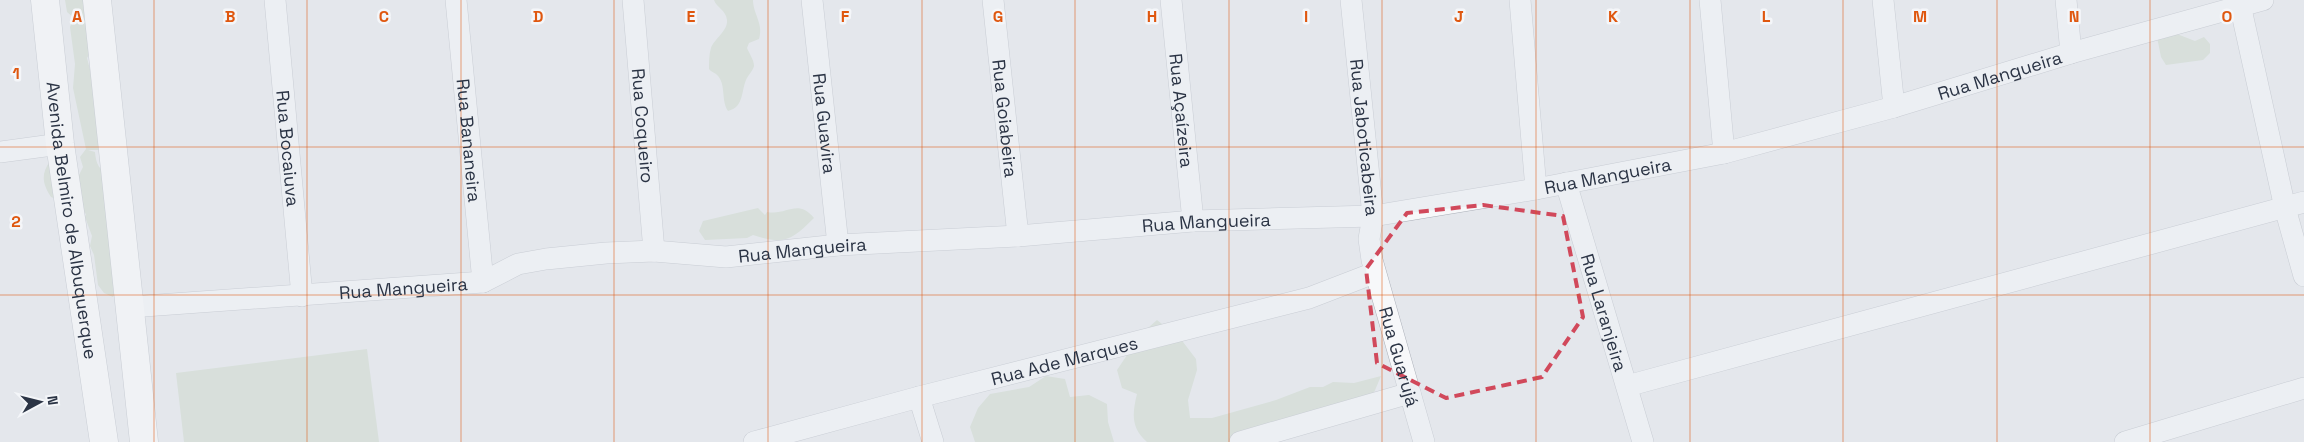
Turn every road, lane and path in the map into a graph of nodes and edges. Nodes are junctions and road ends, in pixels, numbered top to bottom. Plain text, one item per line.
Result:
1 (45, 0) edge
2 (97, 0) edge
3 (275, 0) edge
4 (456, 0) edge
5 (633, 0) edge
6 (812, 0) edge
7 (993, 0) edge
8 (1171, 0) edge
9 (1351, 0) edge
10 (1520, 0) edge
11 (1710, 0) edge
12 (1883, 0) edge
13 (2066, 0) edge
14 (2263, 0) edge
15 (2240, 3) edge
16 (2071, 53) junction
17 (1894, 107) junction
18 (60, 144) junction
19 (0, 152) edge
20 (1724, 153) junction
21 (1566, 183) junction
22 (1536, 189) junction
23 (2294, 205) edge
24 (1373, 216) junction
25 (1194, 221) junction
26 (1018, 236) junction
27 (838, 245) junction
28 (654, 251) junction
29 (1374, 273) junction
30 (2304, 276) edge
31 (483, 282) junction
32 (302, 296) junction
33 (130, 307) junction
34 (1627, 386) junction
35 (2304, 388) edge
36 (1410, 393) junction
37 (919, 397) junction
38 (104, 442) edge
39 (144, 442) edge
40 (754, 442) edge
41 (933, 442) edge
42 (1240, 442) edge
43 (1424, 442) edge
44 (1643, 442) edge
45 (2125, 442) edge

1 - 18 main road, Avenida Belmiro de Albuquerque
2 - 33 main road
3 - 32 street, Rua Bocaiuva
4 - 31 street, Rua Bananeira
5 - 28 street, Rua Coqueiro
6 - 27 street, Rua Guavira
7 - 26 street, Rua Goiabeira
8 - 25 street, Rua Açaízeira
9 - 24 street, Rua Jaboticabeira
10 - 22 street
11 - 20 street
12 - 17 street
13 - 16 street
14 - 15 street, Rua Mangueira
15 - 16 street, Rua Mangueira
15 - 23 street
16 - 17 street, Rua Mangueira
17 - 20 street, Rua Mangueira
18 - 19 street
18 - 38 main road, Avenida Belmiro de Albuquerque
20 - 21 street, Rua Mangueira
21 - 22 street, Rua Mangueira
21 - 34 street, Rua Laranjeira
22 - 24 street, Rua Mangueira
23 - 30 street
23 - 34 street
24 - 25 street, Rua Mangueira
24 - 29 street, Rua Jaboticabeira
25 - 26 street, Rua Mangueira
26 - 27 street, Rua Mangueira
27 - 28 street, Rua Mangueira
28 - 31 street, Rua Mangueira
29 - 36 street, Rua Guarujá
29 - 37 street, Rua Ade Marques
31 - 32 street, Rua Mangueira
32 - 33 street, Rua Mangueira
33 - 39 main road
34 - 44 street, Rua Laranjeira
35 - 45 street
36 - 42 street
36 - 43 street, Rua Guarujá
37 - 40 street, Rua Ade Marques
37 - 41 street

